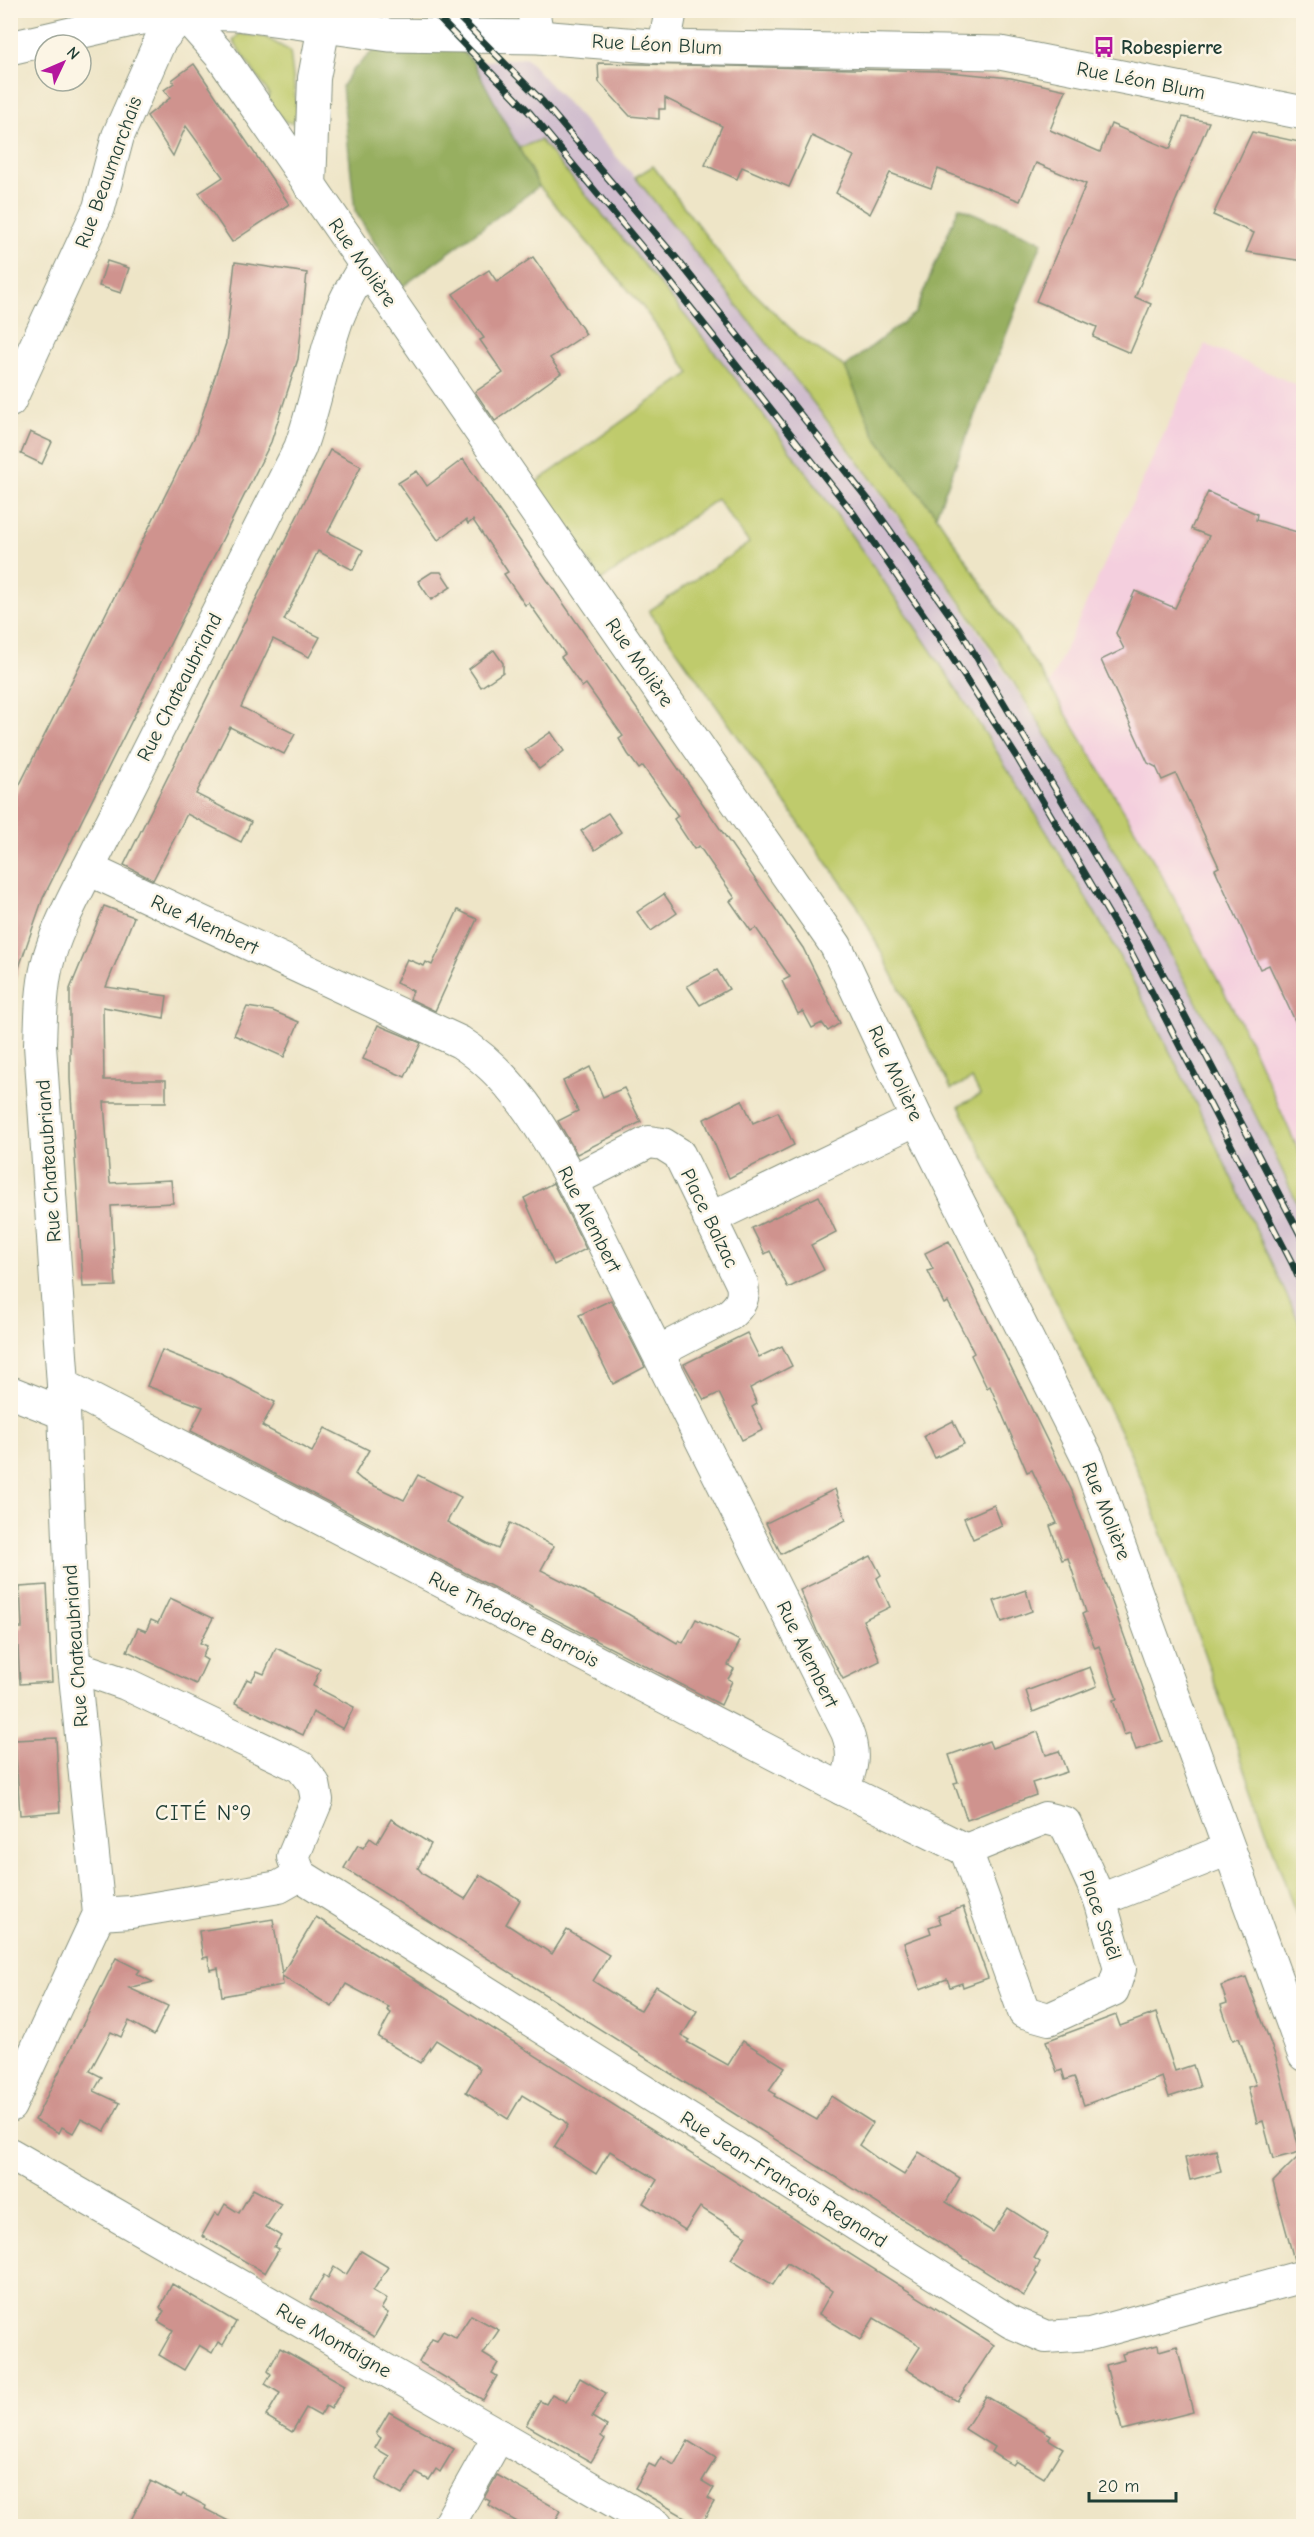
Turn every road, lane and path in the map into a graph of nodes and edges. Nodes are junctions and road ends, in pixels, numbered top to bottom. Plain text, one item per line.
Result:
1 (671, 10) edge
2 (183, 13) junction
3 (536, 24) edge
4 (324, 26) junction
5 (10, 48) edge
6 (664, 48) junction
7 (1304, 113) edge
8 (310, 186) junction
9 (365, 265) junction
10 (10, 400) edge
11 (88, 869) junction
12 (917, 1119) junction
13 (572, 1181) junction
14 (709, 1219) junction
15 (658, 1352) junction
16 (10, 1392) edge
17 (63, 1399) junction
18 (74, 1666) junction
19 (842, 1789) junction
20 (1229, 1848) junction
21 (966, 1850) junction
22 (300, 1875) junction
23 (1100, 1900) junction
24 (99, 1914) junction
25 (1304, 2055) edge
26 (10, 2106) edge
27 (10, 2154) edge
28 (1304, 2276) edge
29 (500, 2435) junction
30 (448, 2526) edge
31 (657, 2526) edge

1 - 6 street
2 - 4 street, Rue Léon Blum
2 - 5 street, Rue Léon Blum
2 - 8 street, Rue Molière
2 - 10 street, Rue Beaumarchais
3 - 4 street, Rue Léon Blum
3 - 6 street, Rue Léon Blum
4 - 8 street
6 - 7 street, Rue Léon Blum
8 - 9 street, Rue Molière
9 - 11 street, Rue Chateaubriand
9 - 12 street, Rue Molière
11 - 13 street, Rue Alembert
11 - 17 street, Rue Chateaubriand
12 - 14 street
12 - 20 street, Rue Molière
13 - 14 street, Place Balzac
13 - 15 street, Rue Alembert
14 - 15 street, Place Balzac
15 - 19 street, Rue Alembert
16 - 17 street, Rue Théodore Barrois
17 - 18 street, Rue Chateaubriand
17 - 19 street, Rue Théodore Barrois
18 - 22 street
18 - 24 street, Rue Chateaubriand
19 - 21 street, Rue Théodore Barrois
20 - 23 street
20 - 25 street, Rue Molière
21 - 23 street, Place Staël
21 - 23 street, Place Staël
22 - 24 street
22 - 28 street, Rue Jean-François Regnard
24 - 26 street
27 - 29 street, Rue Montaigne
29 - 30 street
29 - 31 street, Rue Montaigne

